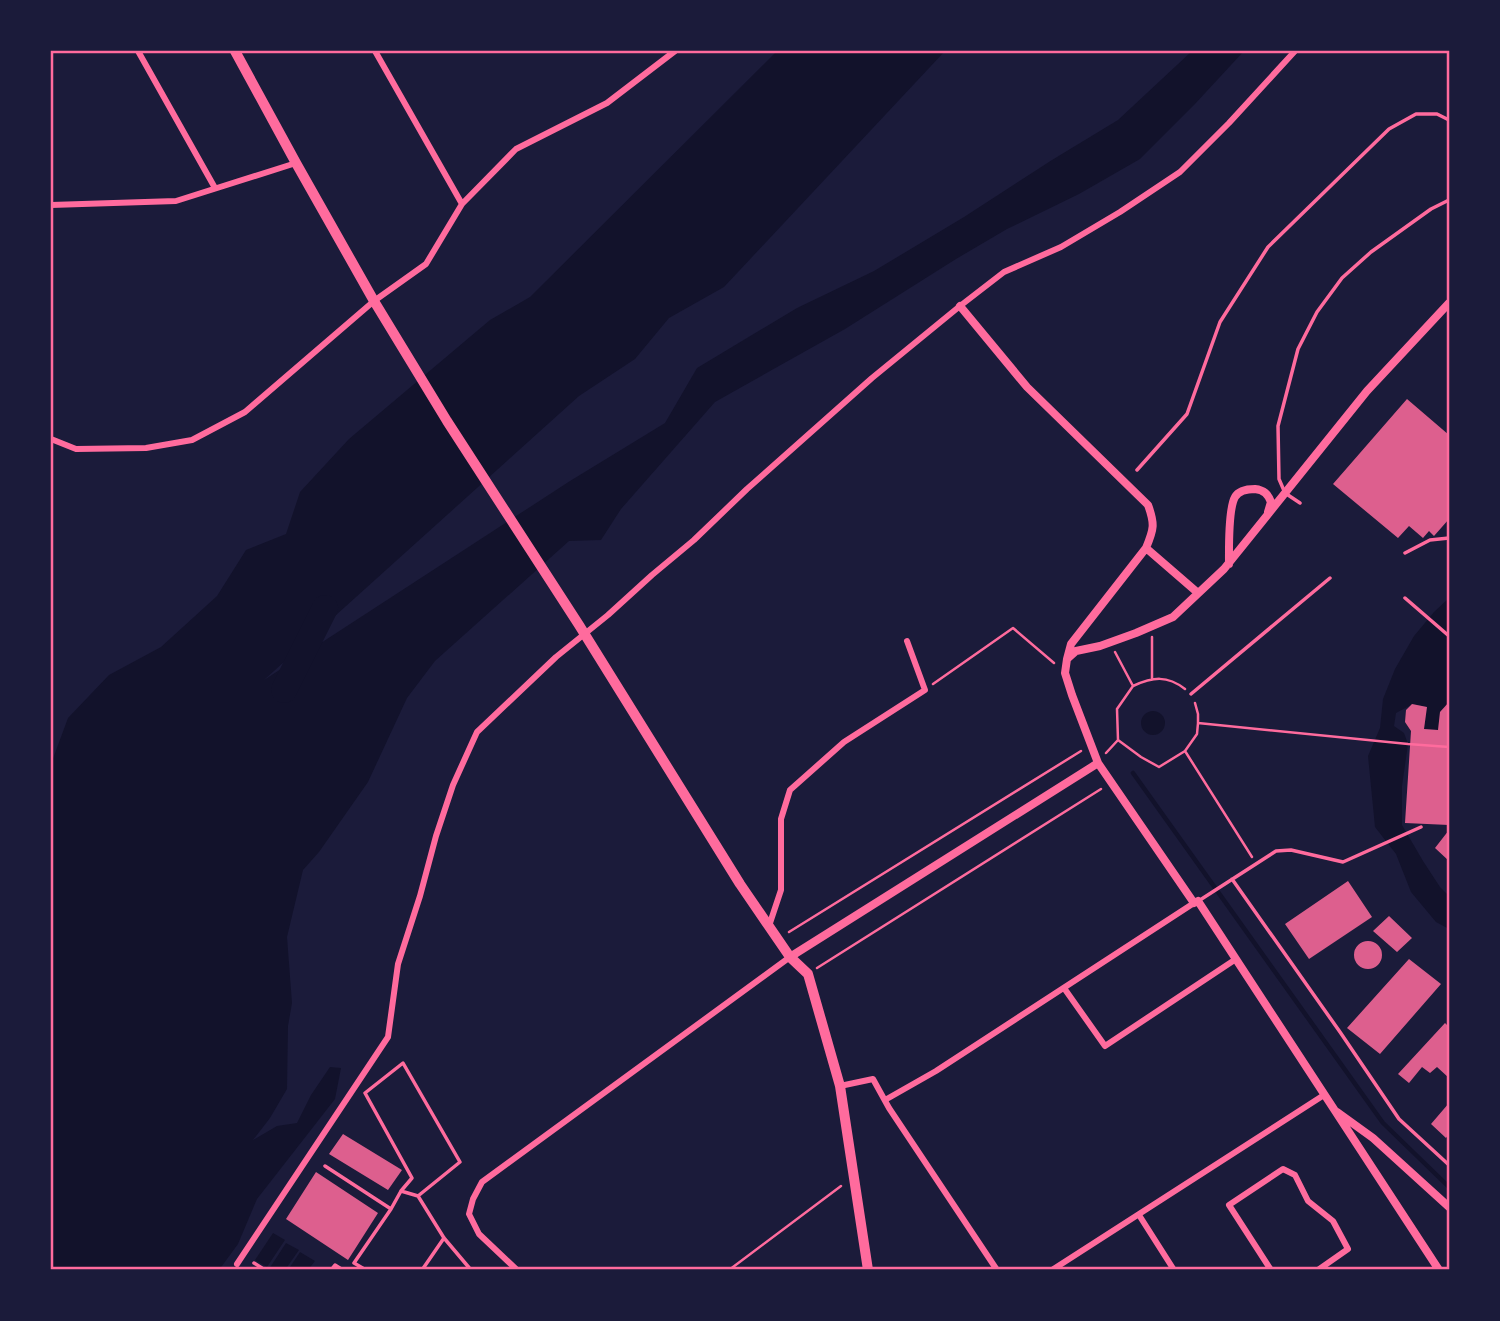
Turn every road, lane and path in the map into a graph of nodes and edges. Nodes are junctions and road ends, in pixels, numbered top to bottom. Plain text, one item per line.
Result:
1 (138, 51) edge
2 (235, 51) edge
3 (375, 51) edge
4 (675, 51) edge
5 (1295, 51) edge
6 (1449, 120) edge
7 (296, 163) junction
8 (215, 188) junction
9 (1449, 200) edge
10 (462, 204) junction
11 (51, 205) edge
12 (374, 301) junction
13 (1449, 303) edge
14 (960, 306) junction
15 (51, 439) edge
16 (1137, 470) dead end
17 (1285, 494) junction
18 (1300, 503) dead end
19 (1266, 518) junction
20 (1449, 538) edge
21 (1146, 548) junction
22 (1405, 553) dead end
23 (1229, 564) junction
24 (1330, 578) dead end
25 (1198, 593) junction
26 (1405, 598) dead end
27 (1152, 626) junction
28 (582, 630) junction
29 (1449, 636) edge
30 (907, 641) dead end
31 (1115, 652) dead end
32 (1067, 659) junction
33 (1065, 673) junction
34 (1152, 679) junction
35 (1133, 686) junction
36 (925, 690) junction
37 (1191, 694) junction
38 (1198, 723) junction
39 (1118, 740) junction
40 (1091, 745) junction
41 (1449, 747) edge
42 (1185, 751) junction
43 (1098, 763) junction
44 (1111, 782) junction
45 (1421, 827) dead end
46 (1256, 864) junction
47 (1232, 879) junction
48 (1196, 902) junction
49 (769, 926) junction
50 (778, 939) junction
51 (790, 957) junction
52 (1236, 959) junction
53 (808, 974) junction
54 (1064, 988) junction
55 (839, 1086) junction
56 (1324, 1095) junction
57 (884, 1100) junction
58 (1332, 1108) junction
59 (1449, 1165) edge
60 (325, 1166) dead end
61 (854, 1177) junction
62 (401, 1191) junction
63 (418, 1196) junction
64 (1449, 1207) edge
65 (391, 1209) junction
66 (1139, 1215) junction
67 (444, 1238) junction
68 (254, 1263) dead end
69 (354, 1263) junction
70 (237, 1264) dead end
71 (265, 1270) edge
72 (331, 1270) edge
73 (346, 1270) edge
74 (366, 1270) edge
75 (422, 1270) edge
76 (471, 1270) edge
77 (517, 1270) edge
78 (729, 1270) edge
79 (868, 1270) edge
80 (997, 1270) edge
81 (1052, 1270) edge
82 (1174, 1270) edge
83 (1271, 1270) edge
84 (1318, 1270) edge
85 (1439, 1270) edge

1 - 8 street
2 - 7 main road
3 - 10 street
4 - 10 street
5 - 14 street
6 - 16 lane
7 - 8 street
7 - 12 main road
8 - 11 street
9 - 17 lane
10 - 12 street
12 - 15 street
12 - 28 main road
13 - 17 street
14 - 21 street
14 - 28 street
17 - 18 lane
17 - 19 street
19 - 23 street
19 - 23 street
20 - 22 lane
21 - 25 street
21 - 32 street
23 - 25 street
24 - 37 lane
25 - 27 street
26 - 29 lane
27 - 32 street
27 - 34 path
28 - 49 main road
28 - 70 street
30 - 36 street
31 - 35 path
32 - 33 street
33 - 36 path
33 - 40 street
34 - 35 path
34 - 37 path
35 - 39 path
36 - 49 street
37 - 38 path
38 - 41 path
38 - 42 path
39 - 42 path
39 - 43 path
40 - 43 street
40 - 50 path
42 - 46 path
43 - 44 street
43 - 51 street
44 - 48 street
44 - 53 path
45 - 46 lane
46 - 47 lane
47 - 48 lane
47 - 59 lane
48 - 52 street
48 - 54 street
49 - 50 main road
50 - 51 main road
51 - 53 main road
51 - 77 street
52 - 54 street
52 - 56 street
53 - 55 main road
54 - 57 street
55 - 57 street
55 - 61 main road
56 - 58 street
56 - 66 street
57 - 80 street
58 - 64 street
58 - 85 street
60 - 65 lane
61 - 78 path
61 - 79 main road
62 - 63 lane
62 - 63 lane
62 - 65 lane
63 - 67 lane
65 - 69 lane
66 - 81 street
66 - 82 street
67 - 75 lane
67 - 76 lane
68 - 71 lane
69 - 73 lane
69 - 74 lane
72 - 73 lane
83 - 84 street

